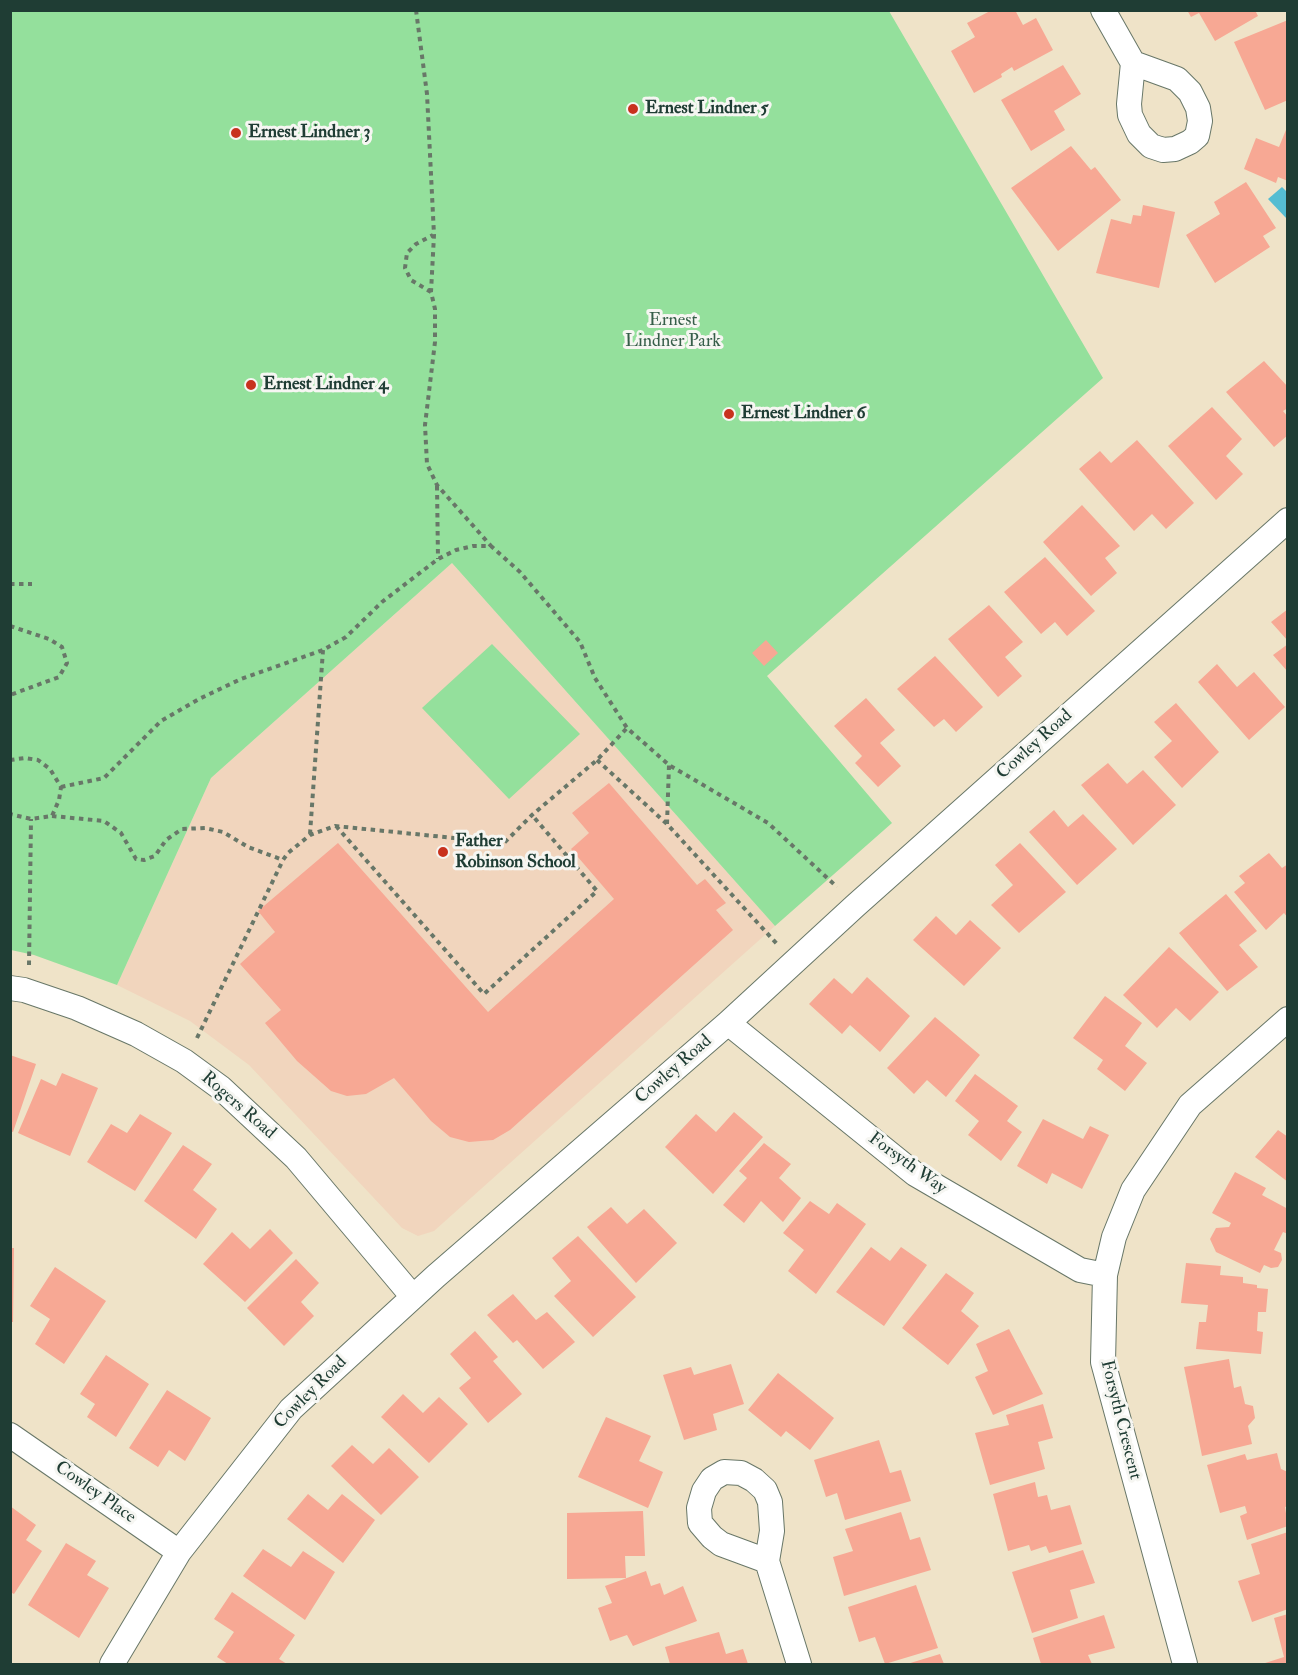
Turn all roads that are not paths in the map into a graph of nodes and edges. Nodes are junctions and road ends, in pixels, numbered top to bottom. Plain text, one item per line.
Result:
1 (1103, 10) edge
2 (1134, 63) dead end
3 (1287, 520) edge
4 (10, 988) edge
5 (1287, 1019) edge
6 (728, 1023) junction
7 (1105, 1275) junction
8 (412, 1297) junction
9 (10, 1435) edge
10 (179, 1552) junction
11 (767, 1561) dead end
12 (112, 1665) edge
13 (799, 1665) edge
14 (1185, 1665) edge

1 - 2 street
3 - 6 street, Cowley Road
4 - 8 street, Rogers Road
5 - 7 street, Forsyth Crescent
6 - 7 street, Forsyth Way
6 - 8 street, Cowley Road
7 - 14 street, Forsyth Crescent
8 - 10 street, Cowley Road
9 - 10 street, Cowley Place
10 - 12 street, Cowley Road
11 - 13 street

